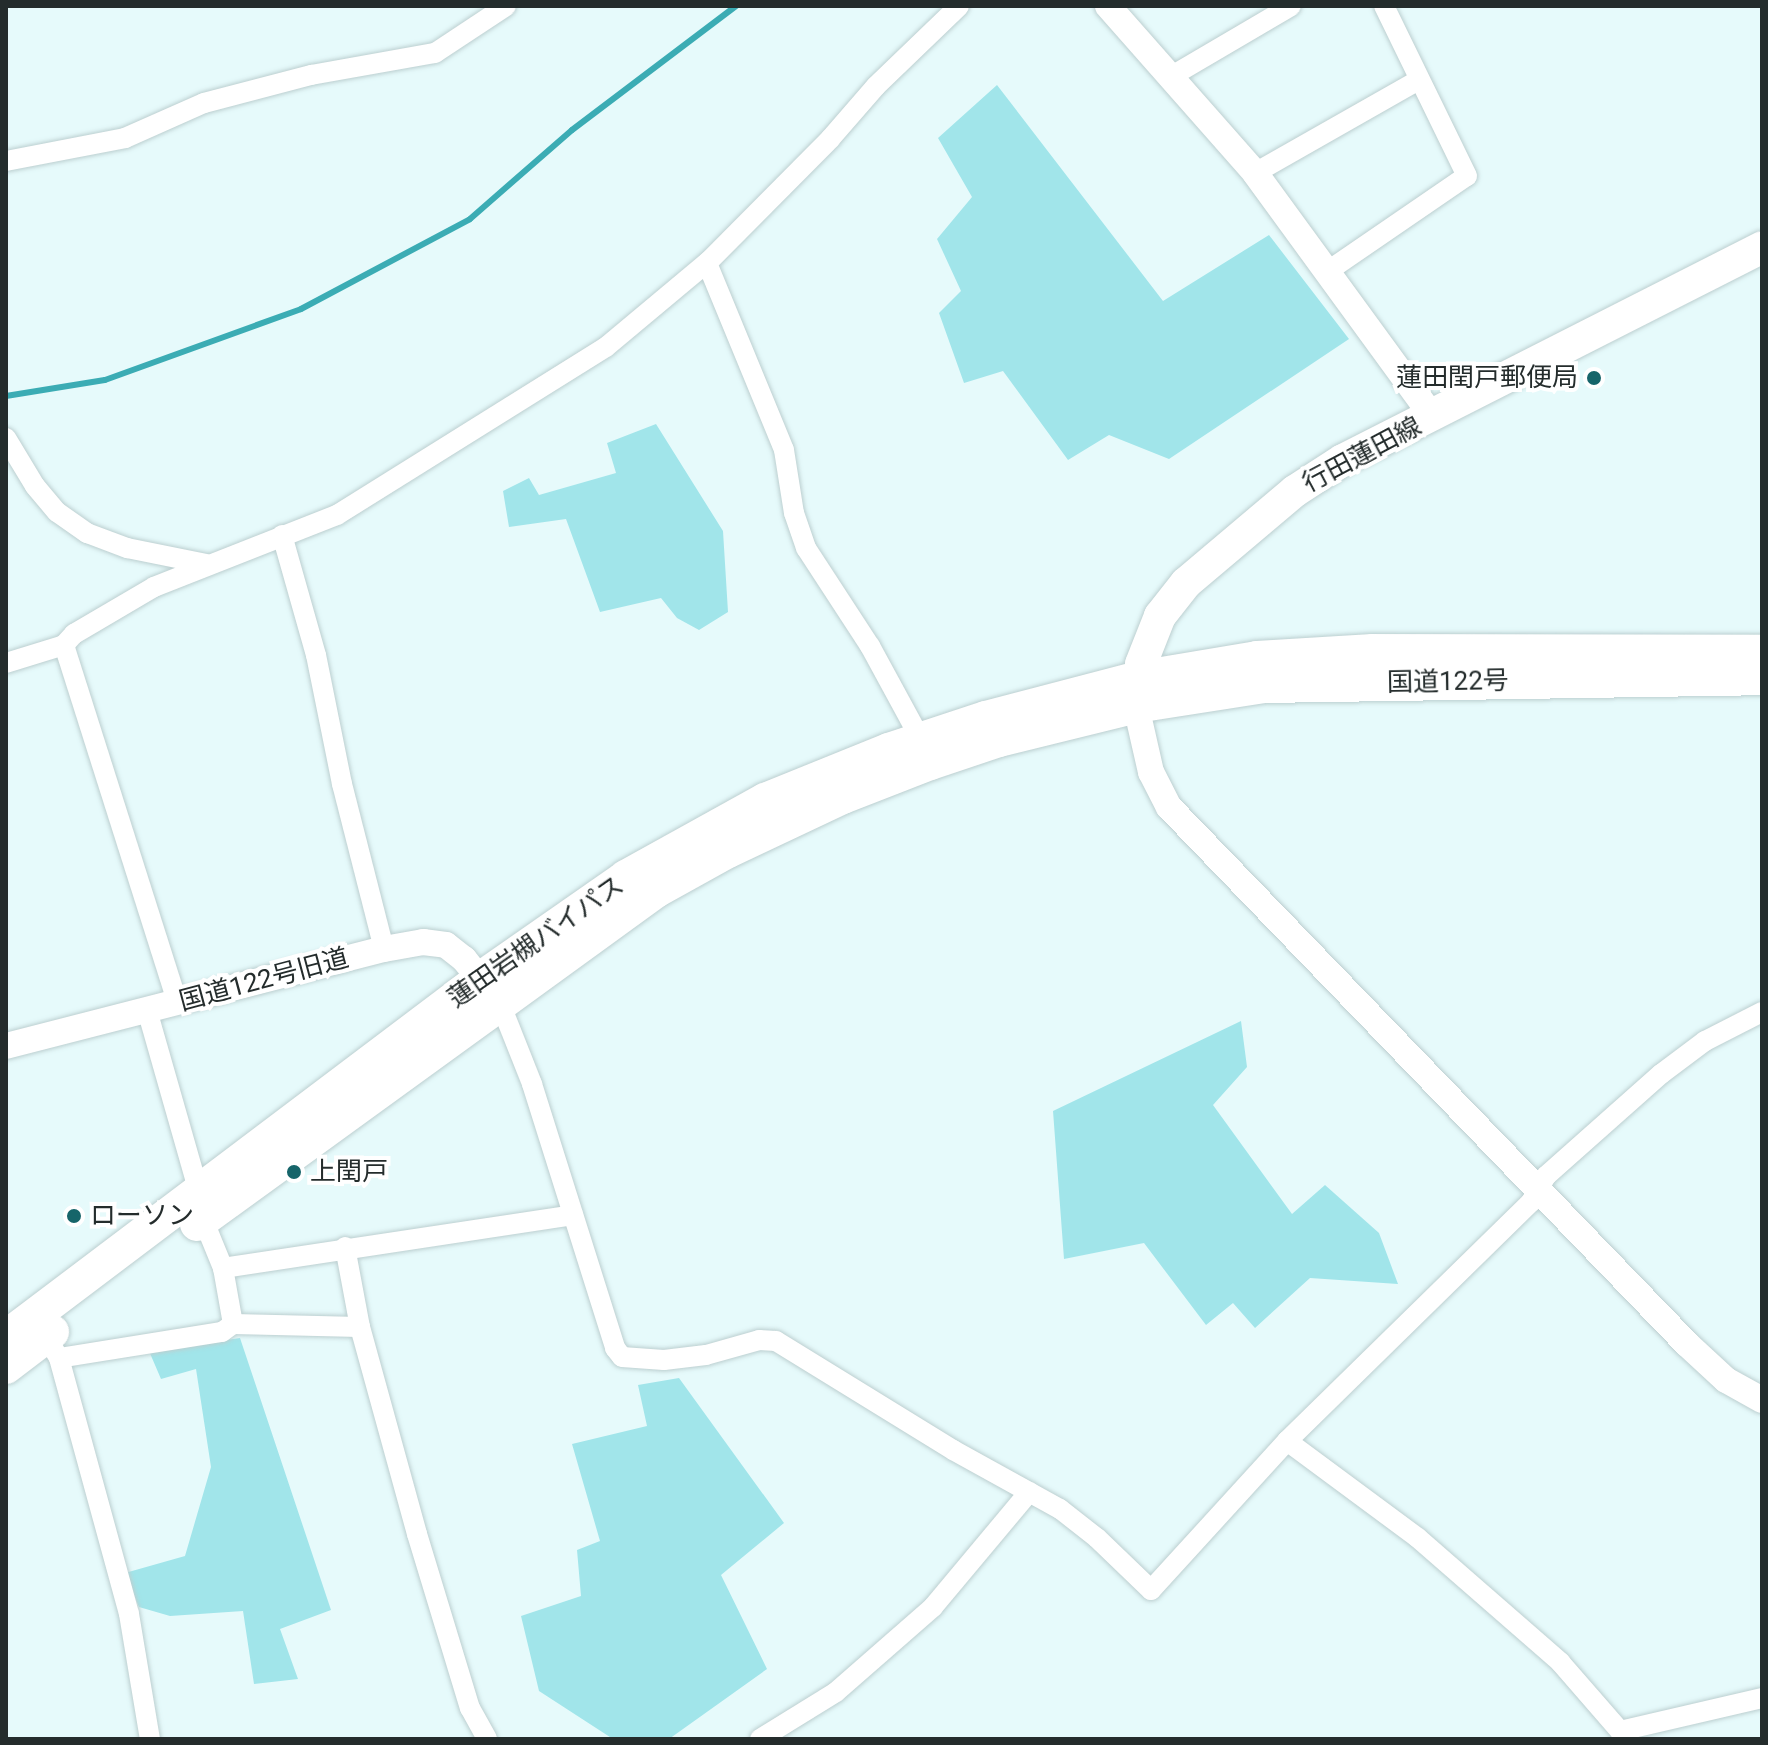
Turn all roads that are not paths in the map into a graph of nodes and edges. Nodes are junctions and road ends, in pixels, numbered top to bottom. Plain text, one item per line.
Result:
1 (506, 6) edge
2 (959, 6) edge
3 (1108, 6) edge
4 (1291, 6) edge
5 (1384, 6) edge
6 (1170, 77) junction
7 (1419, 80) junction
8 (6, 161) edge
9 (1255, 173) junction
10 (1762, 247) edge
11 (707, 263) junction
12 (1328, 271) junction
13 (1433, 417) junction
14 (6, 438) edge
15 (282, 535) junction
16 (206, 564) junction
17 (64, 645) junction
18 (1762, 652) edge
19 (6, 663) edge
20 (1762, 678) edge
21 (1137, 692) junction
22 (921, 740) junction
23 (384, 949) junction
24 (490, 991) junction
25 (177, 1002) junction
26 (147, 1010) junction
27 (1762, 1012) edge
28 (6, 1046) edge
29 (1537, 1190) junction
30 (201, 1206) junction
31 (573, 1215) junction
32 (345, 1247) junction
33 (223, 1268) junction
34 (233, 1324) junction
35 (360, 1327) junction
36 (6, 1337) edge
37 (52, 1348) junction
38 (6, 1367) edge
39 (1762, 1400) edge
40 (1287, 1441) junction
41 (1029, 1492) junction
42 (1762, 1698) edge
43 (150, 1739) edge
44 (487, 1739) edge
45 (760, 1739) edge

1 - 8 street
2 - 11 street
3 - 6 street
4 - 6 street
5 - 7 street
6 - 9 street
7 - 9 street
7 - 12 street
9 - 12 street
10 - 13 main road, 行田蓮田線
11 - 15 street
11 - 22 street
12 - 13 street
13 - 21 main road, 行田蓮田線
14 - 16 street
15 - 16 street
15 - 23 street
16 - 17 street
17 - 19 street
17 - 25 street
18 - 21 highway, 国道122号
20 - 21 highway, 国道122号
21 - 22 highway, 蓮田岩槻バイパス
21 - 24 highway, 蓮田岩槻バイパス
21 - 29 street
22 - 24 highway, 蓮田岩槻バイパス
23 - 24 street, 国道122号旧道
23 - 25 street, 国道122号旧道
24 - 30 highway, 蓮田岩槻バイパス
24 - 31 street
25 - 26 street, 国道122号旧道
26 - 28 street, 国道122号旧道
26 - 30 street
27 - 29 street
29 - 39 street
29 - 40 street
30 - 33 street
30 - 36 highway, 蓮田岩槻バイパス
30 - 37 highway, 蓮田岩槻バイパス
31 - 32 street
31 - 41 street
32 - 33 street
32 - 35 street
33 - 34 street
34 - 35 street
34 - 37 street
35 - 44 street
37 - 38 highway, 蓮田岩槻バイパス
37 - 43 street
40 - 41 street
40 - 42 street
41 - 45 street

